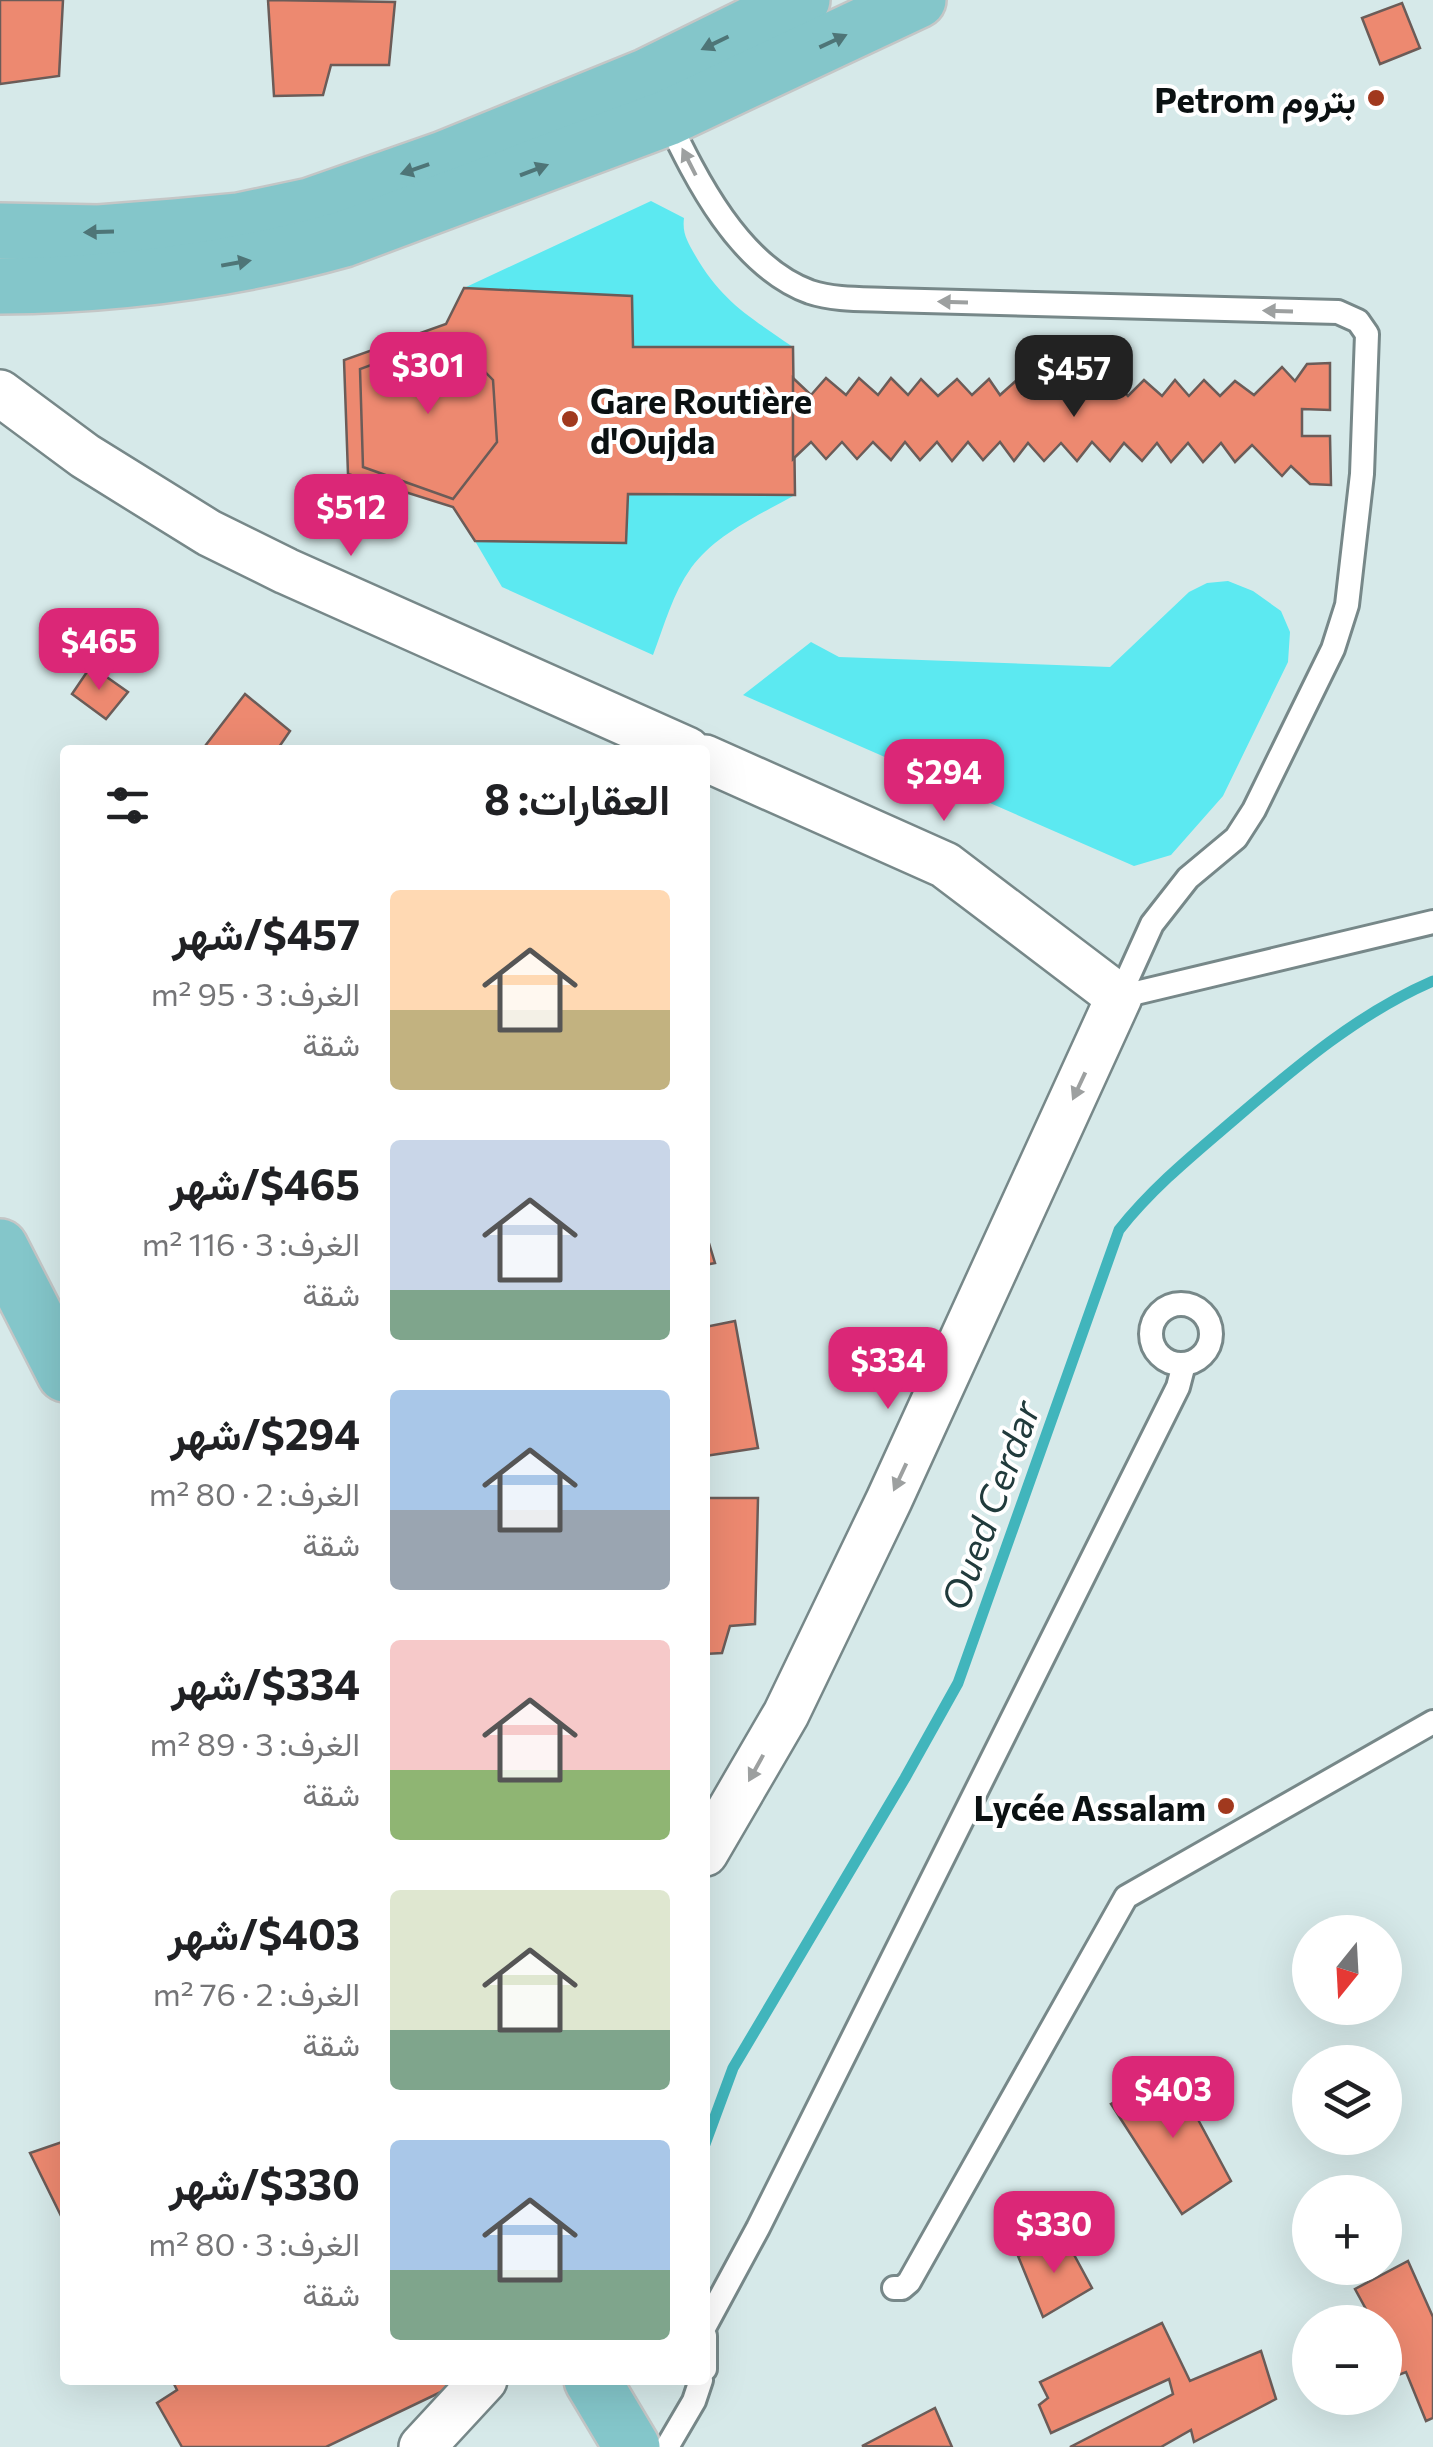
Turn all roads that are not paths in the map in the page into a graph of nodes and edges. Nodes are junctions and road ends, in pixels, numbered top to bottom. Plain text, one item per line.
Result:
1 (802, 0) edge
2 (918, 0) edge
3 (658, 97) junction
4 (0, 231) edge
5 (0, 286) edge
6 (0, 393) edge
7 (676, 745) edge
8 (710, 760) edge
9 (1433, 922) edge
10 (1120, 997) junction
11 (0, 1247) edge
12 (60, 1364) edge
13 (1184, 1364) dead end
14 (1433, 1722) edge
15 (710, 1844) edge
16 (894, 2288) dead end
17 (710, 2317) edge
18 (479, 2385) edge
19 (595, 2385) edge
20 (699, 2385) edge
21 (422, 2447) edge
22 (632, 2447) edge
23 (667, 2447) edge

1 -> 3 main road
3 -> 2 main road
3 -> 4 main road
5 -> 3 main road
10 -> 3 lane
6 - 7 street
8 - 10 street
9 - 10 lane
10 -> 15 street
11 - 12 main road
13 - 17 lane
14 - 16 lane
18 - 21 street
19 - 22 main road
20 - 23 lane

